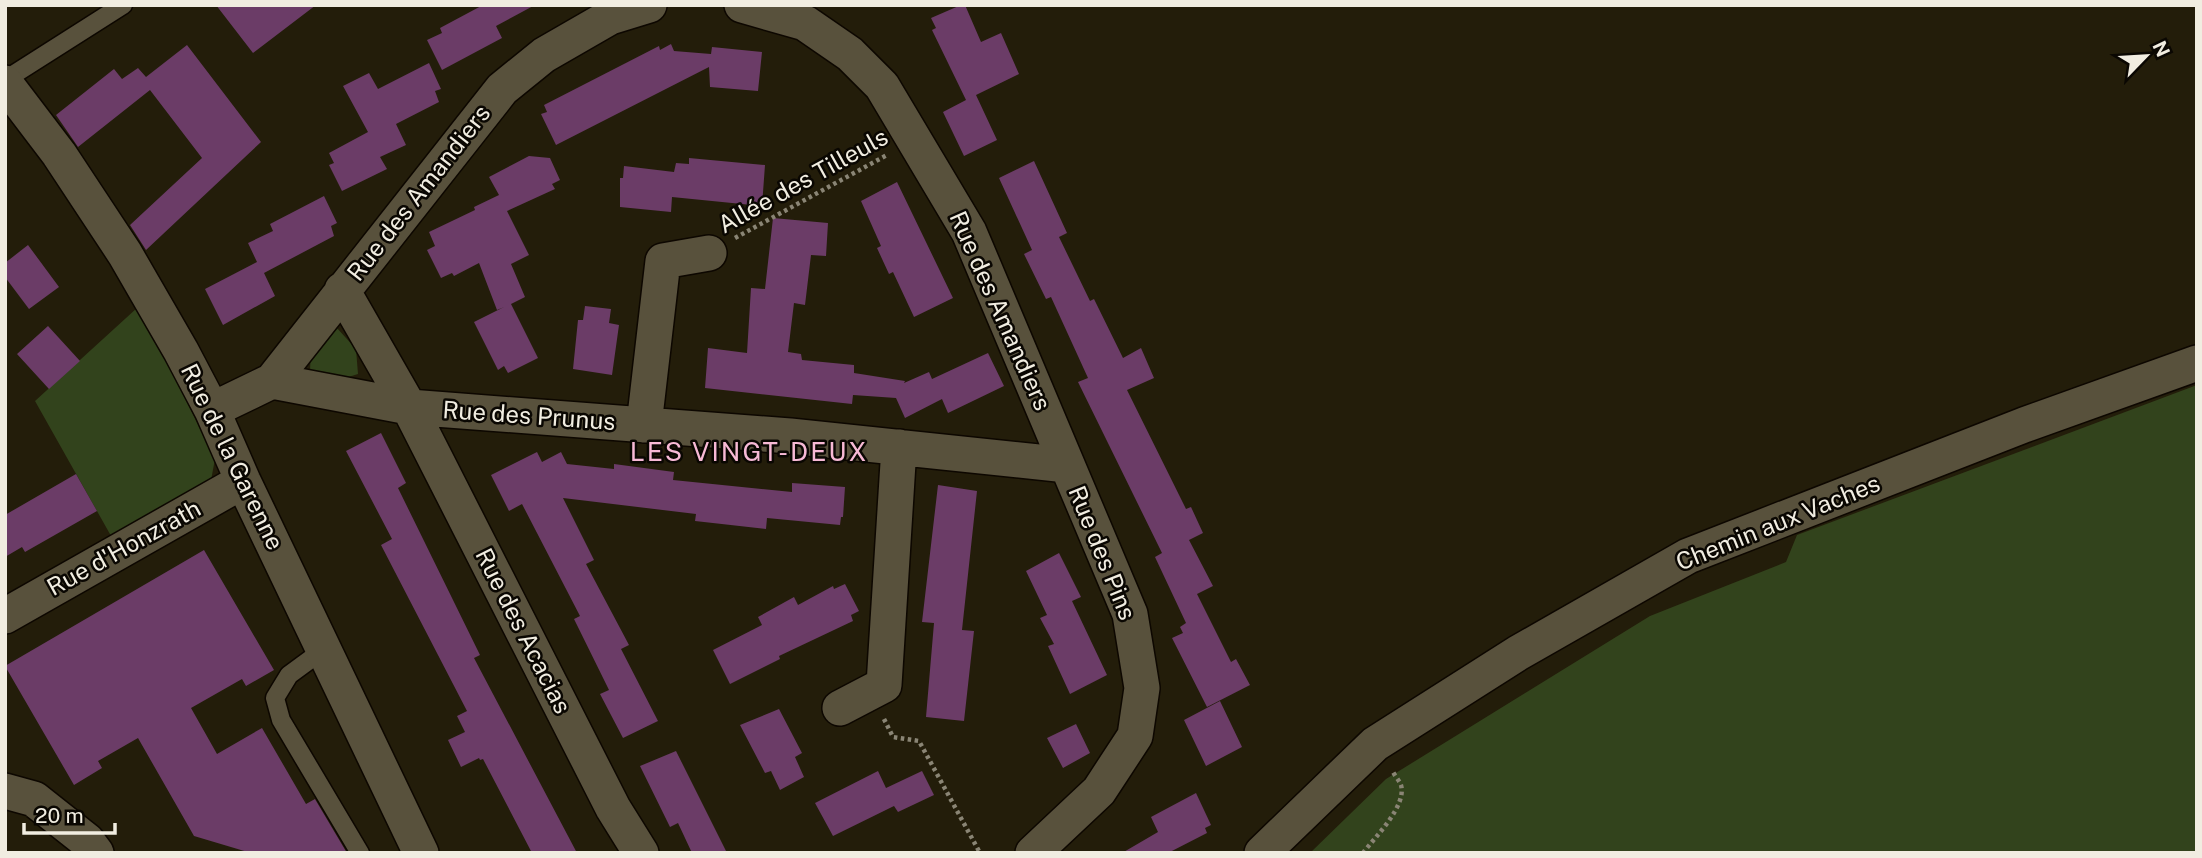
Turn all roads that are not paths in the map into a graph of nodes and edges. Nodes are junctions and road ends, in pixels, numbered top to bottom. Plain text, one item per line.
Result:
1 (123, 5) edge
2 (649, 5) edge
3 (742, 5) edge
4 (5, 82) edge
5 (709, 253) road end
6 (342, 290) junction
7 (2197, 363) edge
8 (272, 381) junction
9 (409, 407) junction
10 (212, 410) junction
11 (644, 425) junction
12 (899, 447) junction
13 (1067, 465) junction
14 (243, 481) junction
15 (5, 615) edge
16 (323, 650) junction
17 (840, 708) dead end
18 (5, 791) edge
19 (96, 853) edge
20 (360, 853) edge
21 (421, 853) edge
22 (640, 853) edge
23 (1033, 853) edge
24 (1262, 853) edge

1 - 4 lane
2 - 6 street, Rue des Amandiers
3 - 13 street, Rue des Amandiers
4 - 10 street, Rue de la Garenne
5 - 11 street
6 - 8 street, Rue des Amandiers
6 - 9 street, Rue des Acacias
7 - 24 street, Chemin aux Vaches
8 - 9 street, Rue des Prunus
8 - 10 street, Rue des Amandiers
9 - 11 street, Rue des Prunus
9 - 22 street, Rue des Acacias
10 - 14 street, Rue de la Garenne
11 - 12 street, Rue des Prunus
12 - 13 street, Rue des Prunus
12 - 17 street
13 - 23 street, Rue des Pins
14 - 15 street, Rue d'Honzrath
14 - 16 street, Rue de la Garenne
16 - 20 lane
16 - 21 street, Rue de la Garenne
18 - 19 street

